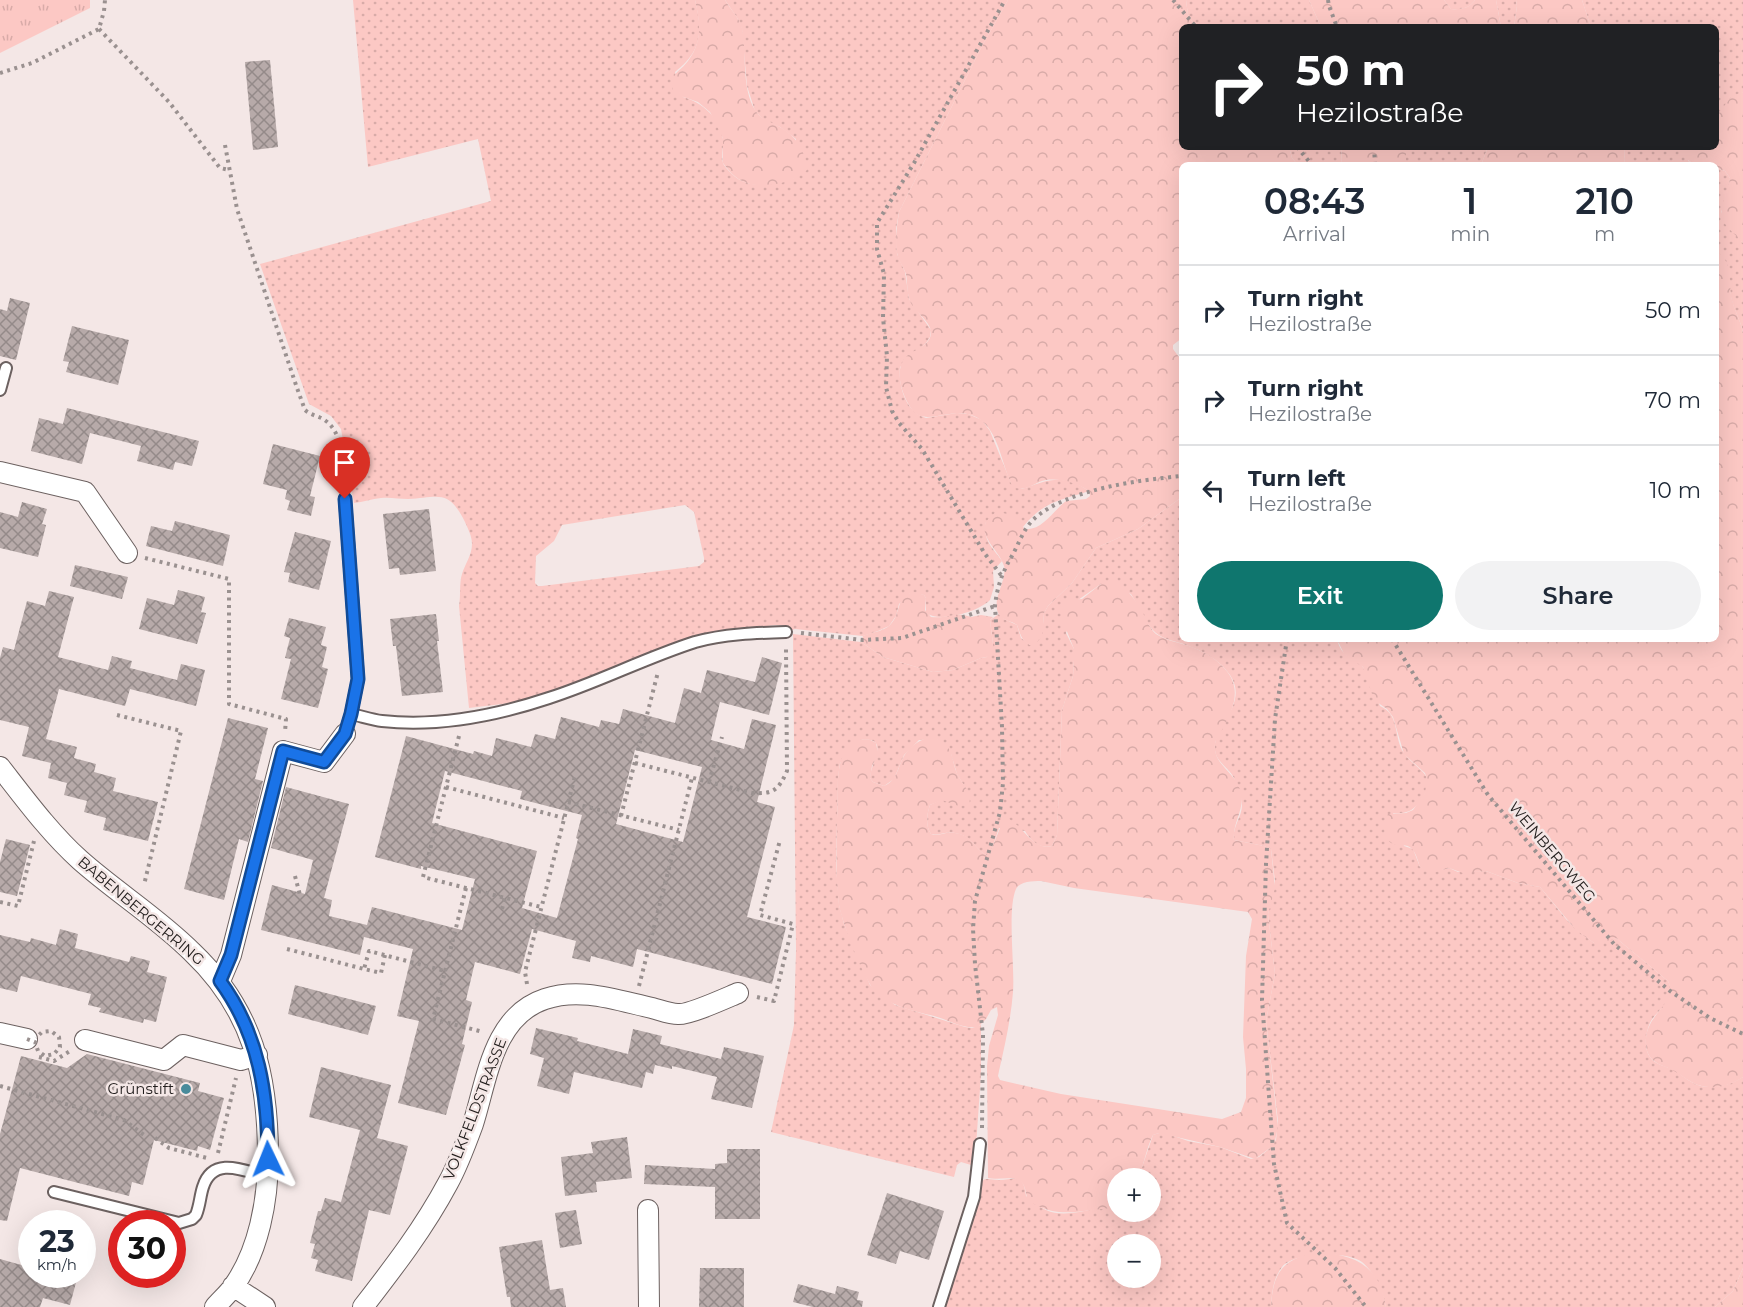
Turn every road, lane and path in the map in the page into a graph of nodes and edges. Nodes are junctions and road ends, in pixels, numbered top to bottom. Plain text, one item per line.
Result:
1 (105, 0) edge
2 (1005, 0) edge
3 (1173, 0) edge
4 (1328, 0) edge
5 (1193, 24) edge
6 (1336, 24) edge
7 (99, 28) junction
8 (0, 73) edge
9 (225, 145) dead end
10 (1300, 150) edge
11 (1310, 162) edge
12 (229, 171) junction
13 (6, 368) dead end
14 (0, 390) edge
15 (0, 472) edge
16 (1179, 476) edge
17 (345, 499) joint
18 (127, 553) joint
19 (1001, 575) junction
20 (995, 606) junction
21 (786, 632) junction
22 (1287, 642) edge
23 (1394, 642) edge
24 (663, 653) junction
25 (351, 714) junction
26 (117, 715) dead end
27 (464, 718) junction
28 (345, 734) joint
29 (722, 737) dead end
30 (283, 751) junction
31 (635, 763) junction
32 (0, 767) edge
33 (575, 776) dead end
34 (692, 778) junction
35 (710, 782) junction
36 (446, 787) junction
37 (568, 802) junction
38 (621, 816) junction
39 (564, 818) junction
40 (46, 824) junction
41 (679, 830) junction
42 (780, 840) dead end
43 (295, 876) dead end
44 (466, 888) junction
45 (300, 895) dead end
46 (505, 898) junction
47 (0, 902) edge
48 (541, 907) junction
49 (138, 908) junction
50 (502, 909) dead end
51 (287, 949) dead end
52 (385, 956) junction
53 (364, 969) junction
54 (445, 971) junction
55 (220, 981) junction
56 (738, 993) dead end
57 (774, 1001) dead end
58 (634, 1004) junction
59 (530, 1006) junction
60 (0, 1032) edge
61 (1743, 1034) edge
62 (501, 1036) junction
63 (32, 1039) junction
64 (85, 1040) joint
65 (249, 1058) junction
66 (0, 1086) edge
67 (144, 1135) dead end
68 (155, 1138) dead end
69 (980, 1144) joint
70 (268, 1177) junction
71 (54, 1192) dead end
72 (648, 1210) dead end
73 (233, 1286) junction
74 (215, 1307) edge
75 (265, 1307) edge
76 (363, 1307) edge
77 (649, 1307) edge
78 (939, 1307) edge
79 (1366, 1307) edge

1 - 7 path
2 - 19 path
3 - 5 path
4 - 6 path
7 - 8 path
7 - 12 path
9 - 12 path
10 - 11 path
12 - 17 path
13 - 14 lane
15 - 18 street
16 - 19 path
17 - 25 lane
18 - 30 path
19 - 20 path
20 - 21 path
20 - 69 path
21 - 24 lane
21 - 35 path
22 - 79 path
23 - 61 path, WEINBERGWEG
24 - 27 lane
24 - 31 path
25 - 27 lane
25 - 28 lane
26 - 49 path
27 - 36 path
28 - 30 street
29 - 35 path
30 - 55 street
31 - 34 path
31 - 38 path
32 - 40 street, BABENBERGERRING
33 - 37 path
34 - 35 path
34 - 41 path
36 - 39 path
36 - 44 path
37 - 38 path
37 - 39 path
38 - 41 path
39 - 48 path
40 - 47 path
40 - 49 street, BABENBERGERRING
41 - 58 path
42 - 57 path
43 - 45 path
44 - 46 path
44 - 54 path
46 - 48 path
46 - 50 path
48 - 59 path
49 - 55 street, BABENBERGERRING
51 - 53 path
52 - 53 path
52 - 53 path
52 - 54 path
54 - 62 path
55 - 65 street, BABENBERGERRING
56 - 58 street, VOLKFELDSTRASSE
58 - 59 street, VOLKFELDSTRASSE
59 - 62 street, VOLKFELDSTRASSE
60 - 63 street
62 - 76 street, VOLKFELDSTRASSE
63 - 63 path, bridge
63 - 64 path
64 - 65 street
65 - 68 path
65 - 70 street, BABENBERGERRING
66 - 67 path
69 - 78 lane
70 - 71 lane
70 - 73 street, BABENBERGERRING
72 - 77 street
73 - 74 street, BABENBERGERRING
73 - 75 street

